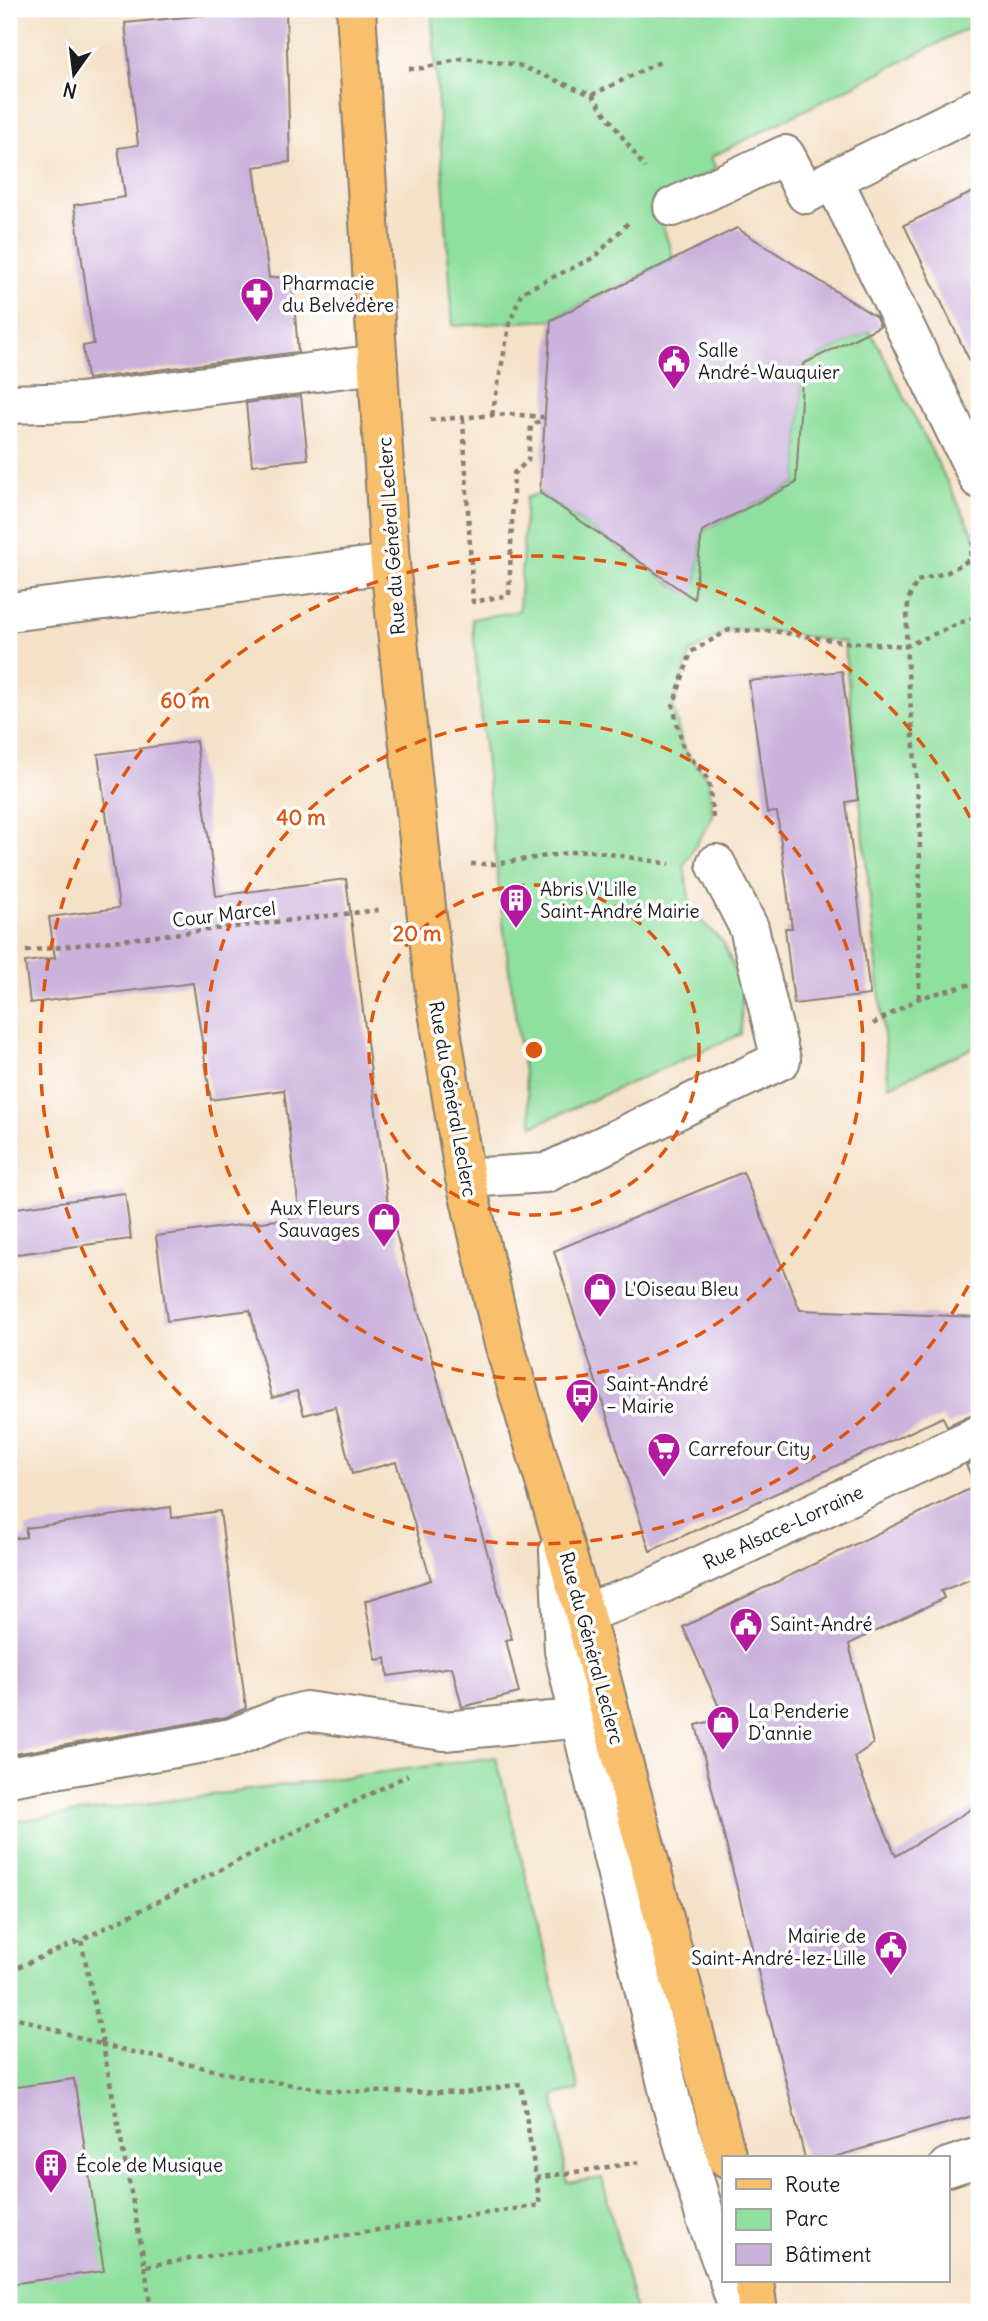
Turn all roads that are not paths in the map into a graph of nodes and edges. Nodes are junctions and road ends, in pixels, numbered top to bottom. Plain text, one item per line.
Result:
1 (356, 9) edge
2 (979, 107) edge
3 (832, 179) junction
4 (673, 207) road end
5 (378, 364) junction
6 (9, 404) edge
7 (979, 479) edge
8 (390, 564) junction
9 (9, 612) edge
10 (716, 864) road end
11 (465, 1178) junction
12 (979, 1435) edge
13 (559, 1527) junction
14 (584, 1613) junction
15 (595, 1717) junction
16 (9, 1777) edge
17 (726, 2156) edge
18 (979, 2157) edge
19 (950, 2166) edge
20 (722, 2261) edge
21 (729, 2282) edge
22 (754, 2282) edge
23 (739, 2312) edge
24 (758, 2312) edge

1 - 5 main road, Rue du Général Leclerc
2 - 3 street
3 - 4 street
3 - 7 street
5 - 6 street
5 - 8 main road, Rue du Général Leclerc
8 - 9 street
8 - 11 main road, Rue du Général Leclerc
10 - 11 street
11 - 13 main road, Rue du Général Leclerc
12 - 14 street, Rue Alsace-Lorraine
13 - 14 main road, Rue du Général Leclerc
13 - 15 street
14 - 15 main road, Rue du Général Leclerc
15 - 16 street
15 - 17 main road, Rue du Général Leclerc
15 - 20 street
18 - 19 street
21 - 23 street
22 - 24 main road

